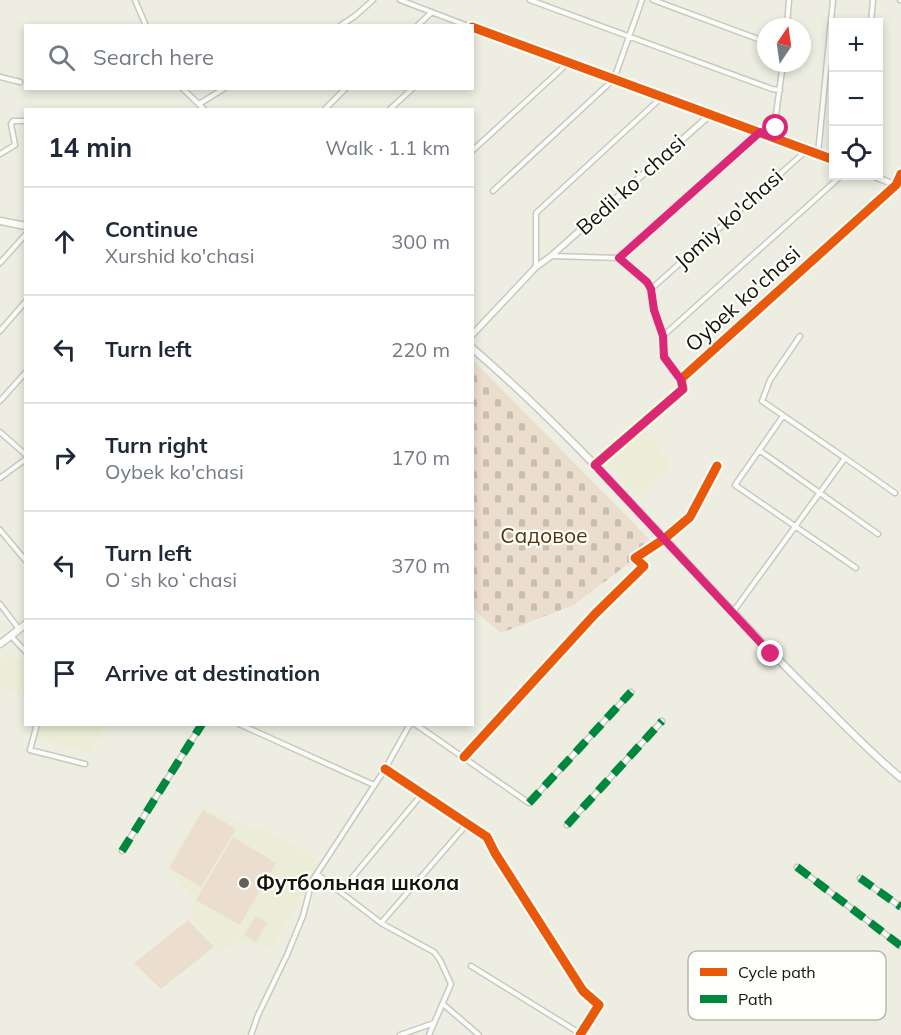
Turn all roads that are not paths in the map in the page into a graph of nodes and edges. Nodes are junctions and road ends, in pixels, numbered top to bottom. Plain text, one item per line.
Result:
1 (135, 0) edge
2 (373, 0) edge
3 (400, 0) edge
4 (530, 0) edge
5 (642, 0) edge
6 (653, 0) edge
7 (789, 0) edge
8 (833, 0) edge
9 (873, 0) edge
10 (432, 12) junction
11 (788, 18) edge
12 (871, 18) edge
13 (145, 24) edge
14 (343, 24) edge
15 (419, 24) edge
16 (463, 24) edge
17 (474, 28) edge
18 (479, 30) junction
19 (474, 34) edge
20 (629, 35) junction
21 (757, 39) edge
22 (568, 63) junction
23 (782, 72) edge
24 (0, 77) edge
25 (614, 79) junction
26 (20, 82) dead end
27 (184, 90) edge
28 (222, 90) edge
29 (344, 90) edge
30 (411, 90) edge
31 (780, 90) junction
32 (662, 97) junction
33 (199, 104) junction
34 (203, 108) edge
35 (326, 108) edge
36 (391, 108) edge
37 (711, 114) junction
38 (24, 121) edge
39 (760, 132) junction
40 (773, 137) junction
41 (474, 149) edge
42 (807, 150) junction
43 (0, 154) edge
44 (818, 154) junction
45 (829, 158) edge
46 (901, 174) edge
47 (837, 180) edge
48 (883, 180) edge
49 (896, 185) junction
50 (493, 191) dead end
51 (0, 221) edge
52 (24, 226) edge
53 (24, 236) edge
54 (551, 256) junction
55 (619, 258) junction
56 (0, 263) edge
57 (536, 267) junction
58 (651, 289) junction
59 (24, 303) edge
60 (0, 331) edge
61 (474, 333) edge
62 (663, 336) junction
63 (800, 336) dead end
64 (474, 350) edge
65 (24, 374) edge
66 (681, 380) junction
67 (0, 401) edge
68 (783, 416) junction
69 (0, 432) edge
70 (759, 450) junction
71 (24, 455) edge
72 (845, 458) junction
73 (24, 459) edge
74 (595, 465) junction
75 (717, 465) dead end
76 (0, 478) edge
77 (820, 492) junction
78 (895, 494) dead end
79 (795, 527) junction
80 (0, 530) edge
81 (878, 534) dead end
82 (664, 539) junction
83 (24, 559) edge
84 (856, 568) dead end
85 (0, 604) edge
86 (732, 612) junction
87 (24, 625) edge
88 (19, 628) junction
89 (10, 636) junction
90 (0, 644) edge
91 (24, 650) edge
92 (632, 692) dead end
93 (662, 722) dead end
94 (36, 726) edge
95 (201, 726) edge
96 (243, 726) edge
97 (411, 726) edge
98 (415, 726) edge
99 (464, 757) junction
100 (85, 764) dead end
101 (385, 769) junction
102 (901, 778) edge
103 (374, 785) junction
104 (422, 794) junction
105 (467, 824) junction
106 (567, 825) dead end
107 (122, 851) dead end
108 (796, 867) dead end
109 (317, 874) junction
110 (860, 878) dead end
111 (341, 891) junction
112 (901, 907) edge
113 (381, 923) junction
114 (901, 946) edge
115 (471, 966) dead end
116 (443, 1004) junction
117 (435, 1023) junction
118 (251, 1035) edge
119 (400, 1035) edge
120 (429, 1035) edge
121 (479, 1035) edge
122 (580, 1035) edge

1 - 13 street
2 - 14 street
3 - 10 street
4 - 20 street
5 - 20 street
6 - 21 street
7 - 11 street
8 - 44 street
9 - 12 street
10 - 15 street
10 - 16 street
17 - 18 street
18 - 19 street
18 - 22 street
20 - 25 street
20 - 31 street
22 - 25 street
22 - 41 street
23 - 31 street
24 - 26 street
25 - 32 street
25 - 50 street
27 - 33 street
28 - 33 street
29 - 35 street
30 - 36 street
31 - 40 street
32 - 37 street
32 - 57 street
33 - 34 street
37 - 39 street
37 - 54 street, Bedil koʻchasi
38 - 43 street
39 - 40 street
39 - 55 street
40 - 42 street
42 - 44 street
42 - 58 street, Jomiy ko'chasi
44 - 45 street
46 - 49 street
47 - 62 street
48 - 49 street
49 - 66 street, Oybek ko'chasi
51 - 52 main road
53 - 56 street
54 - 55 street
54 - 57 street, Bedil koʻchasi
55 - 58 street
57 - 61 street, Bedil koʻchasi
58 - 62 street
59 - 60 street
62 - 66 street
63 - 68 street
64 - 74 main road
65 - 67 street
66 - 74 street, Oybek ko'chasi
68 - 70 street
68 - 72 street
69 - 71 street
70 - 77 street
70 - 79 street
72 - 77 street
72 - 78 street
73 - 76 street
74 - 82 main road
75 - 82 street
77 - 79 street
77 - 81 street
79 - 84 street
79 - 86 street
80 - 83 street
82 - 86 main road
82 - 99 street
85 - 88 street
86 - 102 main road
87 - 88 main road
88 - 89 main road
89 - 90 main road
89 - 91 street
92 - 99 street
93 - 106 street
94 - 100 street
95 - 107 street
96 - 103 street
97 - 101 street
98 - 99 street
101 - 103 street
101 - 104 street
103 - 109 street
104 - 105 street
104 - 111 street
105 - 113 street
105 - 122 street
108 - 114 street
109 - 111 street
109 - 118 street
110 - 112 street
111 - 113 street
113 - 116 street
115 - 122 street
116 - 117 street
116 - 121 street
117 - 119 street
117 - 120 street

